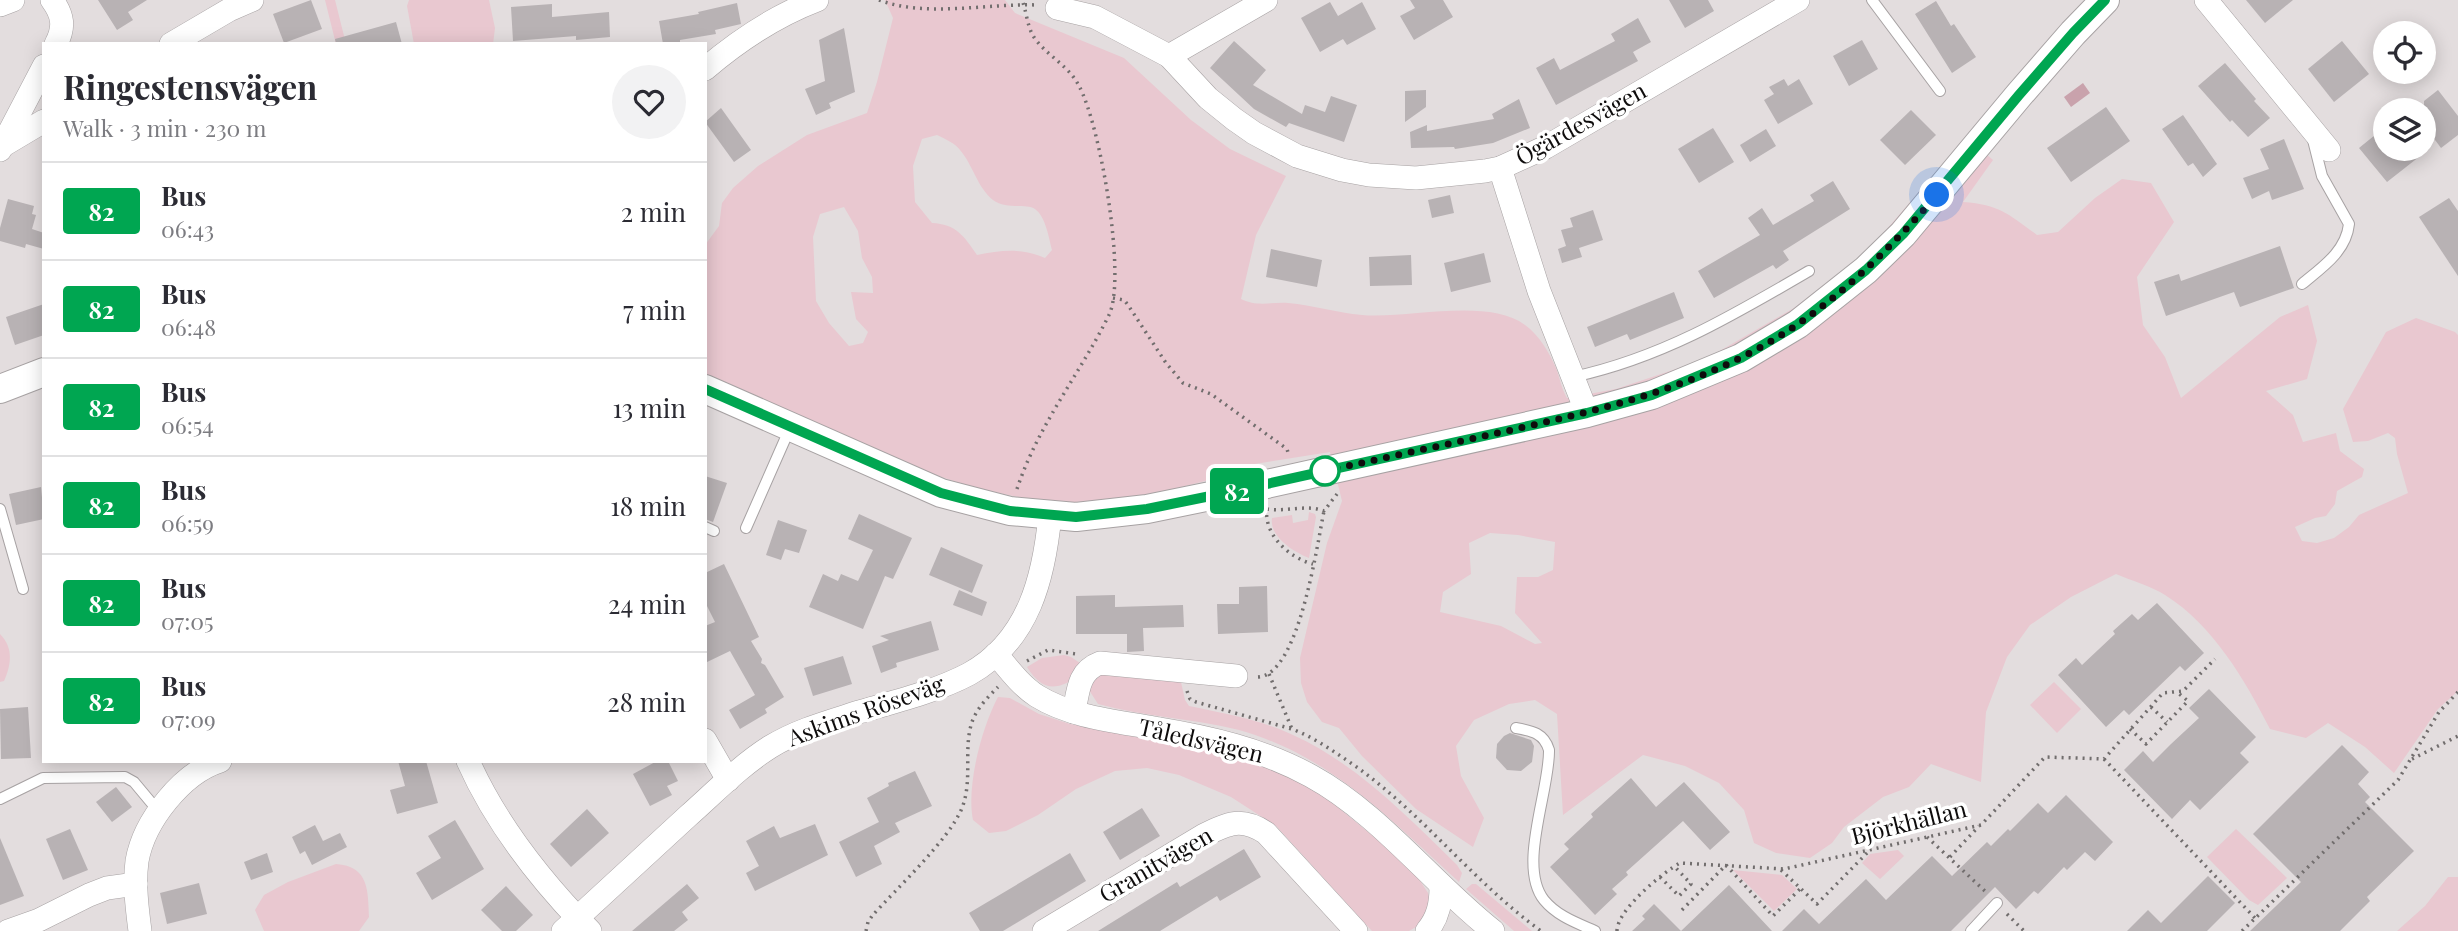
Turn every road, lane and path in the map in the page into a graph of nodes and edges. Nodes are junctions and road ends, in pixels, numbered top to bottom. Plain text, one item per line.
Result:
1 (13, 0) edge
2 (52, 0) edge
3 (252, 0) edge
4 (817, 0) edge
5 (879, 0) edge
6 (1266, 0) edge
7 (1798, 0) edge
8 (1872, 0) edge
9 (2105, 0) edge
10 (2206, 0) edge
11 (1023, 2) edge
12 (0, 5) edge
13 (1057, 8) dead end
14 (57, 42) edge
15 (174, 42) edge
16 (1169, 56) junction
17 (707, 67) edge
18 (42, 70) edge
19 (1940, 91) dead end
20 (42, 122) edge
21 (2312, 129) junction
22 (1, 148) edge
23 (2329, 150) dead end
24 (1500, 168) junction
25 (1809, 271) dead end
26 (2302, 284) dead end
27 (1112, 297) junction
28 (42, 373) edge
29 (1573, 377) junction
30 (0, 389) edge
31 (707, 390) edge
32 (1587, 413) junction
33 (790, 428) junction
34 (1279, 459) dead end
35 (1345, 489) dead end
36 (1271, 501) dead end
37 (0, 509) edge
38 (1267, 509) junction
39 (1010, 511) junction
40 (1324, 511) junction
41 (1050, 515) junction
42 (746, 528) dead end
43 (1313, 564) junction
44 (23, 589) dead end
45 (996, 653) junction
46 (2215, 659) dead end
47 (1110, 663) junction
48 (1012, 673) junction
49 (1269, 674) junction
50 (1236, 676) joint
51 (2177, 692) junction
52 (2458, 692) edge
53 (2151, 707) junction
54 (1074, 712) junction
55 (2167, 722) junction
56 (1516, 728) dead end
57 (1292, 729) dead end
58 (2130, 729) junction
59 (2458, 737) edge
60 (707, 743) edge
61 (2104, 759) junction
62 (2410, 760) junction
63 (216, 763) edge
64 (469, 763) edge
65 (728, 780) junction
66 (0, 799) edge
67 (159, 812) junction
68 (1981, 825) junction
69 (1927, 837) junction
70 (1870, 850) junction
71 (1950, 857) junction
72 (1726, 865) junction
73 (1674, 866) junction
74 (1781, 869) junction
75 (1660, 877) junction
76 (136, 884) junction
77 (1691, 884) junction
78 (1441, 887) junction
79 (1801, 888) junction
80 (1701, 891) junction
81 (1997, 903) junction
82 (1682, 911) dead end
83 (2255, 918) junction
84 (576, 927) edge
85 (8, 931) edge
86 (140, 931) edge
87 (866, 931) edge
88 (1044, 931) edge
89 (1356, 931) edge
90 (1427, 931) edge
91 (1493, 931) edge
92 (1595, 931) edge
93 (1617, 931) edge
94 (1970, 931) edge
95 (2024, 931) edge
96 (2242, 931) edge

1 - 12 street
2 - 14 street
3 - 15 street
4 - 17 street
5 - 11 path
6 - 16 street
7 - 24 street, Ögärdesvägen
8 - 19 lane
9 - 32 street
10 - 21 street
11 - 27 path
13 - 16 street, Ögärdesvägen
16 - 24 street, Ögärdesvägen
18 - 22 street
20 - 22 street
21 - 23 street
21 - 26 lane
24 - 29 street
25 - 29 lane
27 - 34 path
27 - 39 path
28 - 30 street
29 - 32 street
31 - 33 street
32 - 41 street
33 - 39 street
33 - 42 lane
35 - 40 path
36 - 38 path
37 - 44 lane
38 - 40 path
38 - 43 path
39 - 41 street
40 - 43 path
41 - 45 street, Askims Röseväg
43 - 49 path
45 - 48 street, Tåledsvägen
45 - 65 street, Askims Röseväg
46 - 51 path
47 - 48 path
47 - 50 street
47 - 54 street
48 - 54 street, Tåledsvägen
48 - 87 path
49 - 50 path
49 - 57 path
51 - 53 path
51 - 55 path
52 - 62 path
53 - 55 path
53 - 58 path
54 - 78 street, Tåledsvägen
55 - 58 path
56 - 92 lane
58 - 61 path
59 - 62 path
60 - 65 street
61 - 68 path, Björkhällan
61 - 83 path
62 - 83 path
63 - 67 street
64 - 84 street
65 - 84 street, Askims Röseväg
66 - 67 lane
67 - 76 street
68 - 69 path, Björkhällan
68 - 71 path
69 - 70 path, Björkhällan
69 - 71 path
70 - 74 path, Björkhällan
70 - 79 path
71 - 81 path
72 - 73 path, Björkhällan
72 - 74 path, Björkhällan
72 - 79 path
72 - 80 path
73 - 75 path
73 - 77 path
74 - 79 path
75 - 77 path
75 - 93 path
76 - 85 street
76 - 86 street
77 - 80 path
78 - 90 street
78 - 91 street, Tåledsvägen
80 - 82 path
81 - 94 lane
81 - 95 path
83 - 96 path
88 - 89 street, Granitvägen

